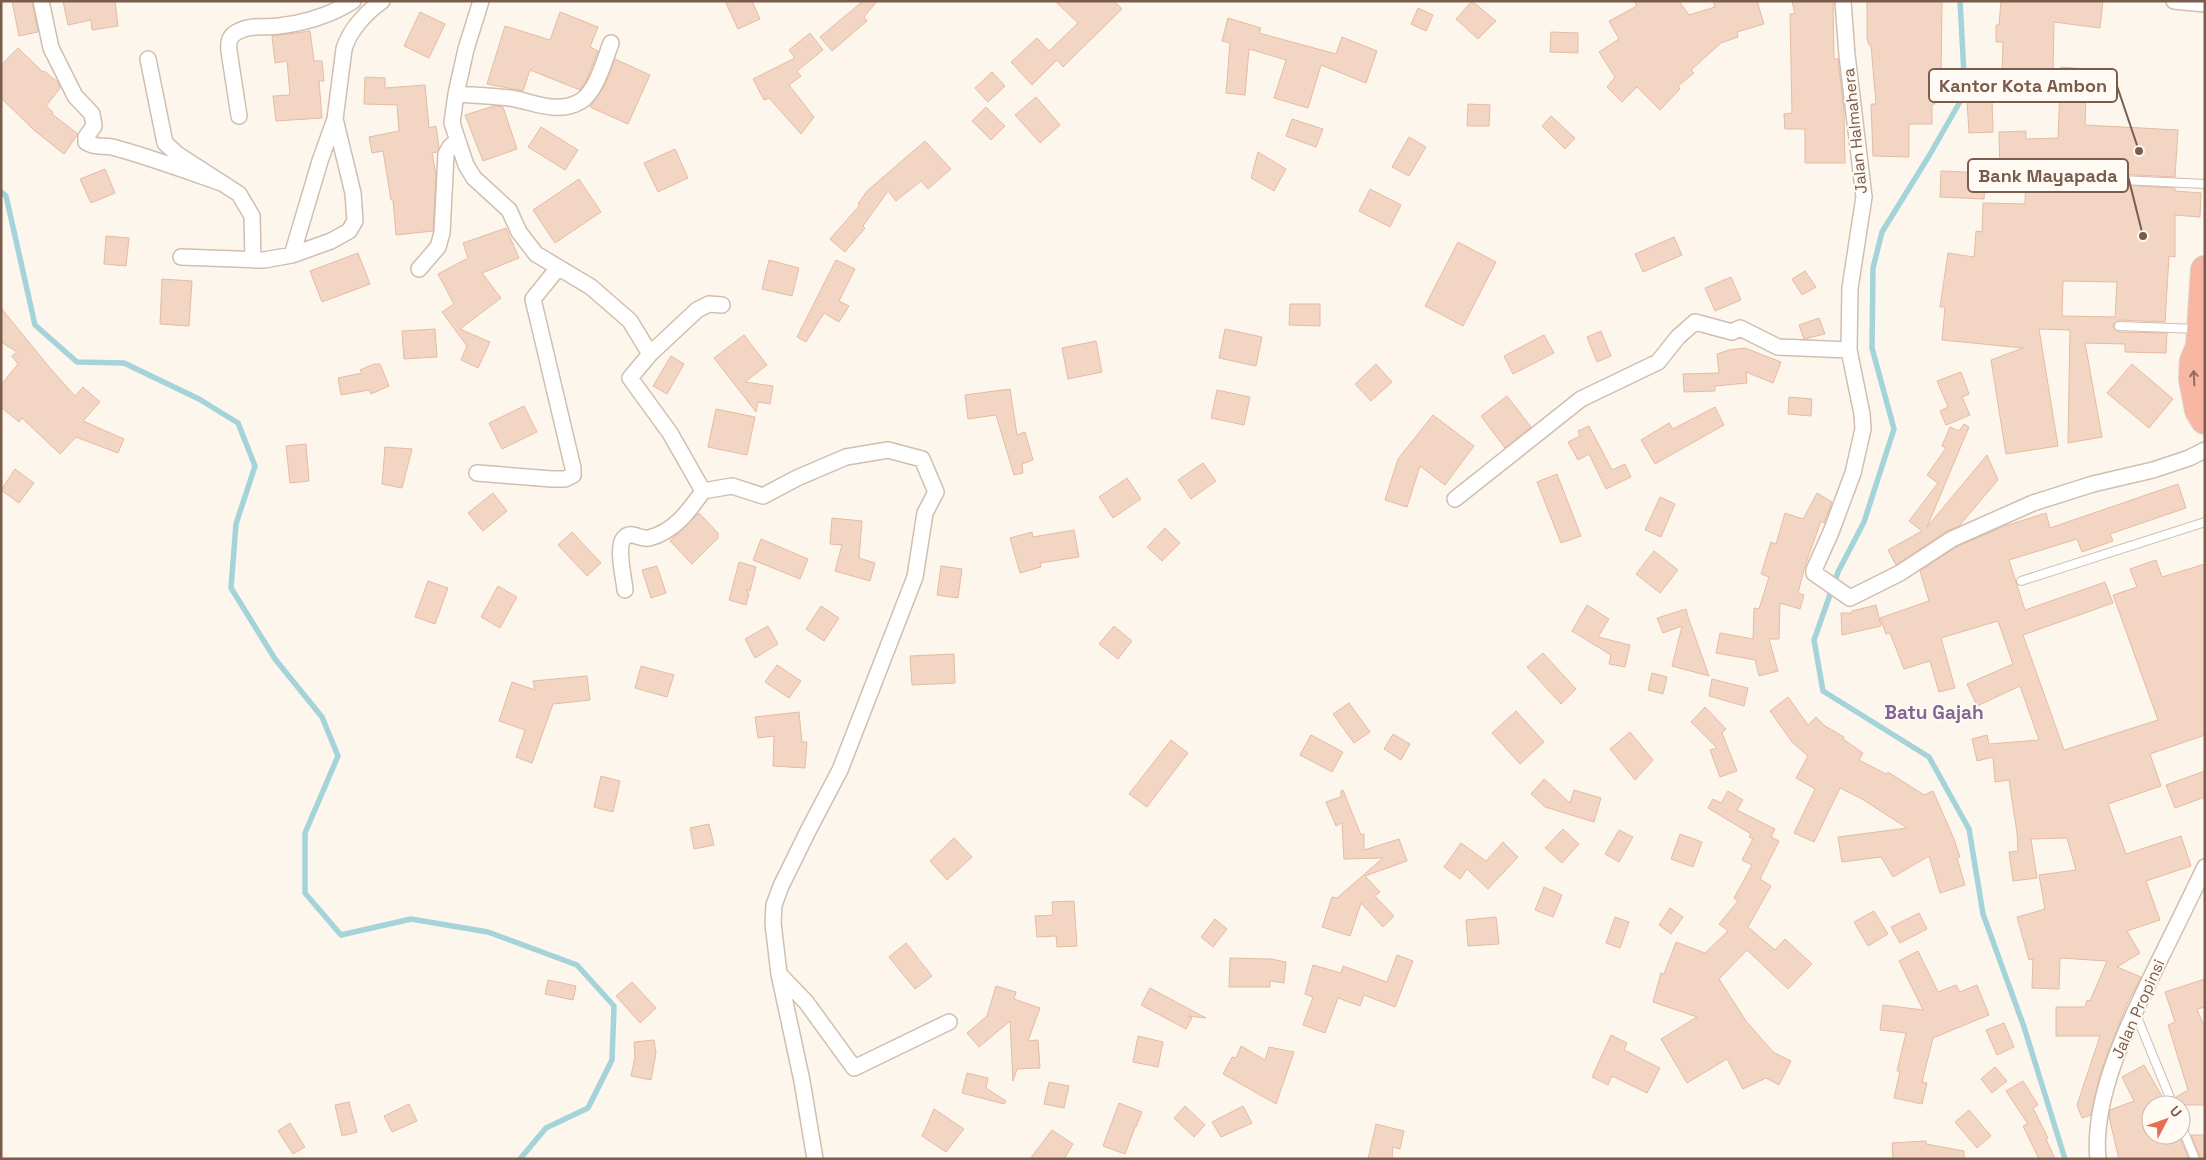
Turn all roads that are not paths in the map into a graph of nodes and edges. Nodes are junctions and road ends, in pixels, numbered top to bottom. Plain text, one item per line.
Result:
1 (41, 1) edge
2 (353, 1) edge
3 (382, 1) edge
4 (481, 1) edge
5 (1842, 1) edge
6 (2174, 1) edge
7 (2205, 4) edge
8 (611, 43) dead end
9 (148, 60) dead end
10 (456, 94) junction
11 (239, 116) dead end
12 (335, 119) junction
13 (457, 141) junction
14 (2038, 176) dead end
15 (224, 184) junction
16 (2205, 184) edge
17 (292, 255) junction
18 (181, 257) dead end
19 (253, 260) junction
20 (558, 268) junction
21 (419, 269) dead end
22 (2205, 270) edge
23 (722, 304) dead end
24 (2119, 326) dead end
25 (2202, 344) edge
26 (1849, 350) junction
27 (650, 354) junction
28 (2202, 415) edge
29 (2205, 450) edge
30 (478, 473) dead end
31 (702, 491) junction
32 (1455, 499) dead end
33 (2205, 522) edge
34 (2021, 581) dead end
35 (625, 590) dead end
36 (2205, 867) edge
37 (780, 974) junction
38 (2135, 1010) junction
39 (949, 1022) dead end
40 (2169, 1095) edge
41 (2189, 1145) edge
42 (815, 1159) edge
43 (2098, 1159) edge
44 (2194, 1159) edge

1 - 15 street
2 - 11 street
3 - 12 street
4 - 10 street
5 - 26 street, Jalan Halmahera
6 - 7 street
8 - 10 street
9 - 15 street
10 - 13 street
12 - 17 street
12 - 17 street
13 - 20 street
13 - 21 street
14 - 16 lane
15 - 19 street
17 - 19 street
18 - 19 street
20 - 27 street
20 - 30 street
22 - 25 highway
23 - 27 street
24 - 25 lane
28 -> 25 highway
26 - 29 street, Jalan Halmahera
26 - 32 street
27 - 31 street
31 - 35 street
31 - 37 street
33 - 34 lane
36 - 38 street, Jalan Propinsi
37 - 39 street
37 - 42 street
38 - 40 lane
38 - 43 street, Jalan Propinsi
41 - 44 lane

